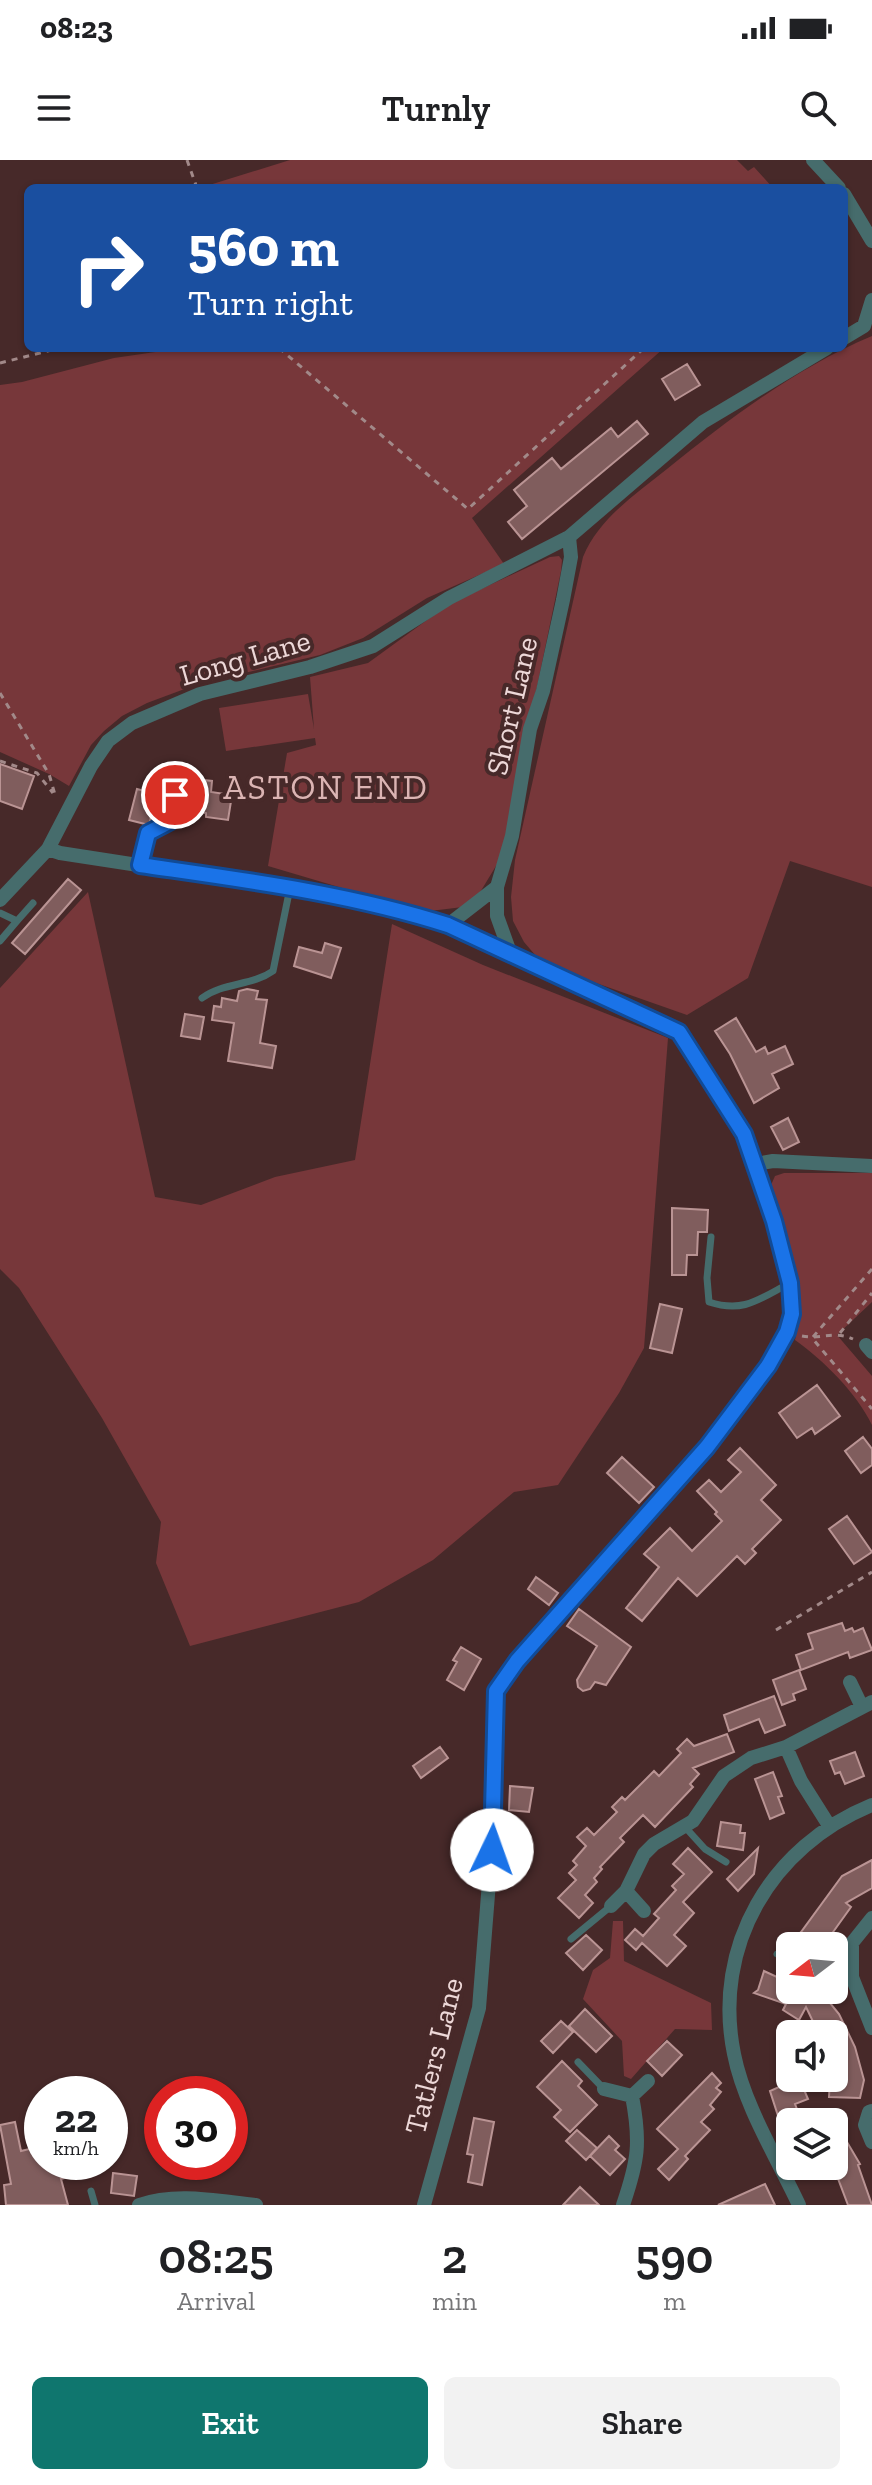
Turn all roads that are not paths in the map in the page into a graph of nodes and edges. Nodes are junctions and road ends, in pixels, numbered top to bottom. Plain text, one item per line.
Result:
1 (813, 160) edge
2 (835, 184) edge
3 (848, 201) edge
4 (872, 241) edge
5 (872, 300) edge
6 (868, 326) edge
7 (848, 336) edge
8 (820, 352) edge
9 (569, 537) junction
10 (175, 795) dead end
11 (48, 849) junction
12 (140, 865) junction
13 (497, 887) junction
14 (290, 888) junction
15 (0, 900) edge
16 (33, 903) dead end
17 (0, 913) edge
18 (17, 921) junction
19 (448, 925) junction
20 (0, 941) edge
21 (511, 955) junction
22 (202, 998) dead end
23 (756, 1164) junction
24 (872, 1166) edge
25 (711, 1237) dead end
26 (790, 1283) junction
27 (850, 1682) dead end
28 (867, 1704) edge
29 (786, 1747) junction
30 (872, 1805) edge
31 (685, 1827) junction
32 (830, 1827) junction
33 (726, 1862) dead end
34 (626, 1891) junction
35 (611, 1906) joint
36 (644, 1911) dead end
37 (872, 1918) edge
38 (571, 1939) dead end
39 (848, 1976) edge
40 (852, 1977) junction
41 (872, 2028) edge
42 (578, 2062) dead end
43 (648, 2081) dead end
44 (604, 2089) joint
45 (632, 2096) junction
46 (872, 2111) edge
47 (872, 2142) edge
48 (91, 2191) dead end
49 (95, 2205) edge
50 (139, 2205) edge
51 (256, 2205) edge
52 (424, 2205) edge
53 (623, 2205) edge
54 (799, 2205) edge

1 - 2 street
3 - 4 street
5 - 6 street
6 - 7 street
8 - 9 street, Long Lane
9 - 11 street, Long Lane
9 - 13 street, Short Lane
10 - 12 lane
11 - 12 street, Tatlers Lane
11 - 15 street, Long Lane
12 - 14 street, Tatlers Lane
13 - 19 street
13 - 21 street, Short Lane
14 - 19 street, Tatlers Lane
14 - 22 lane
16 - 18 lane
17 - 18 lane
18 - 20 lane
19 - 21 street, Tatlers Lane
21 - 23 street, Tatlers Lane
23 - 24 street
23 - 26 street, Tatlers Lane
25 - 26 lane
26 - 52 street, Tatlers Lane
27 - 28 street
28 - 29 street
29 - 31 street
29 - 32 street
30 - 32 street
31 - 33 lane
31 - 34 street
32 - 54 street
34 - 35 street
34 - 36 street
35 - 38 lane
37 - 40 street
39 - 40 lane
40 - 41 street
42 - 44 lane
43 - 45 street
44 - 45 street
45 - 53 street
46 - 47 street
48 - 49 lane
50 - 51 street

